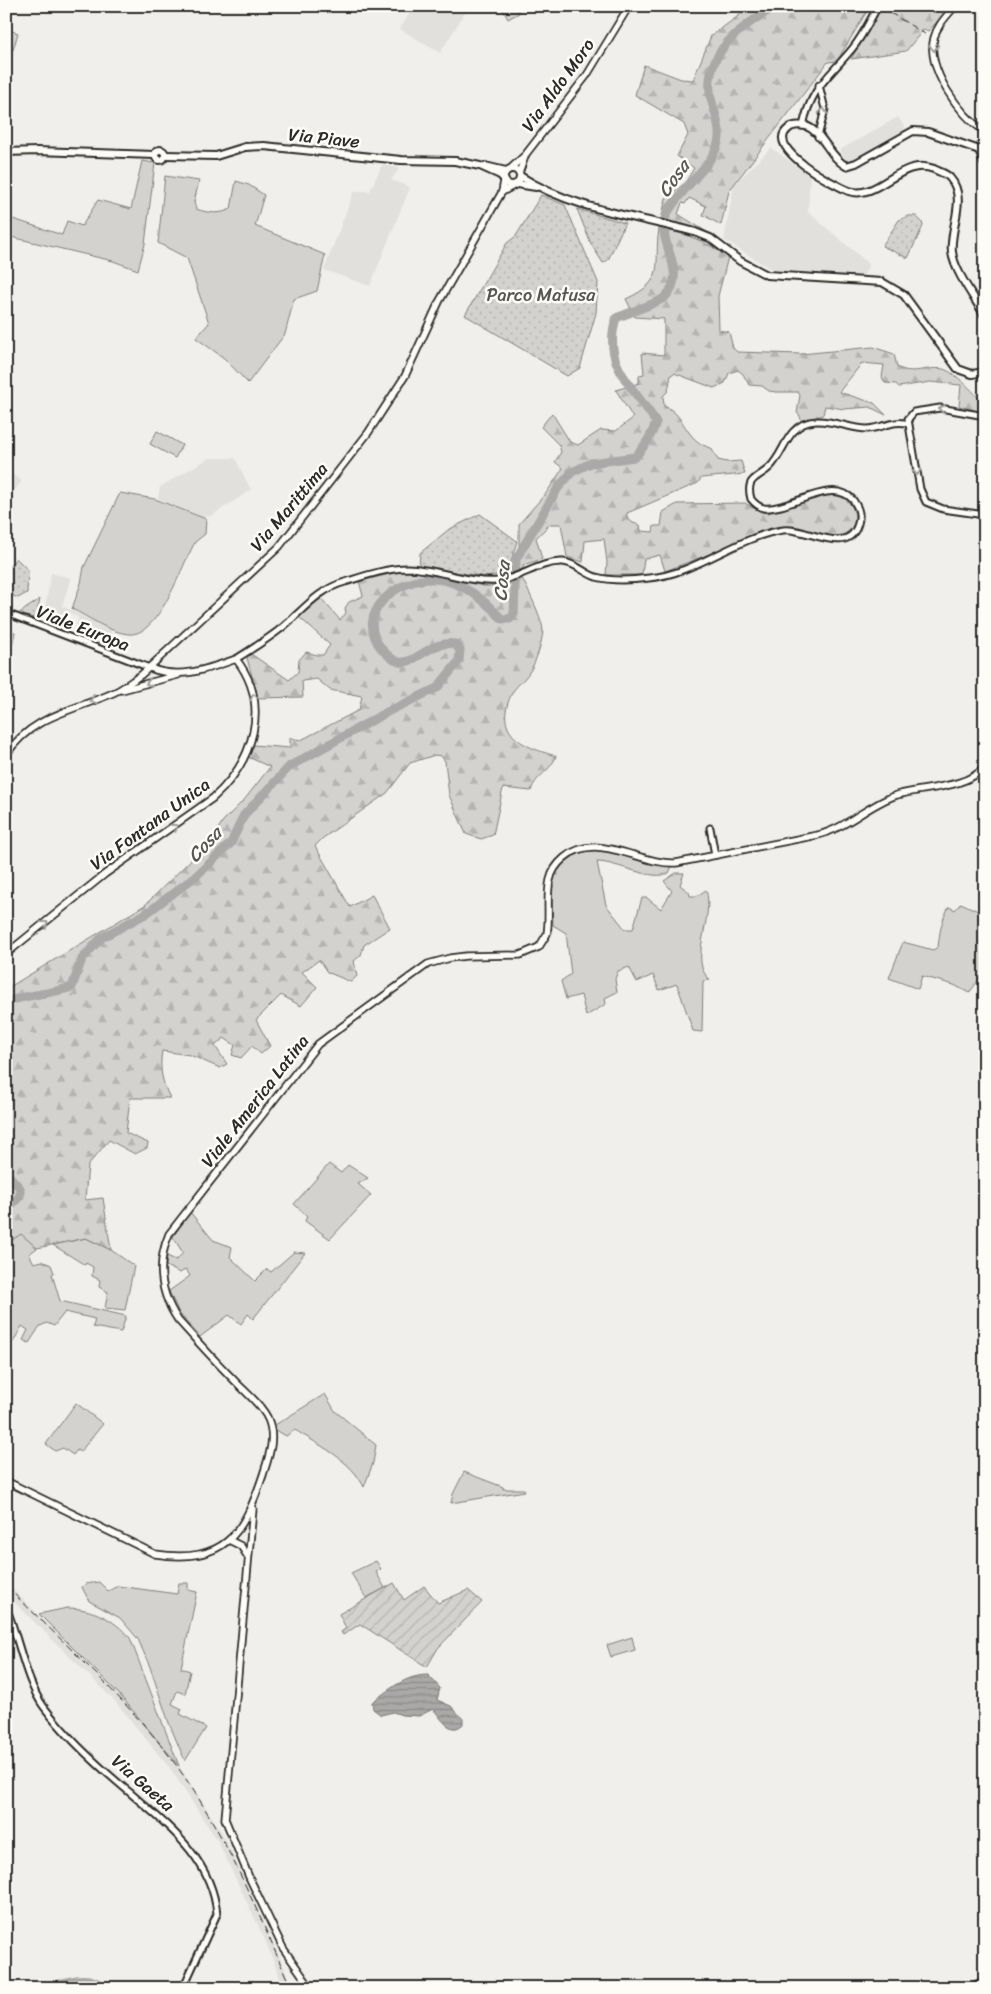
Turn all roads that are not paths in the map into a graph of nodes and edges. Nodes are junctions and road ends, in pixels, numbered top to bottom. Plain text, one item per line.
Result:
1 (629, 6) edge
2 (878, 6) edge
3 (955, 6) edge
4 (819, 85) junction
5 (803, 126) junction
6 (985, 131) edge
7 (818, 137) junction
8 (982, 151) edge
9 (6, 152) edge
10 (526, 154) junction
11 (985, 165) edge
12 (480, 166) junction
13 (508, 170) junction
14 (519, 174) junction
15 (504, 180) junction
16 (516, 184) junction
17 (542, 189) junction
18 (502, 192) junction
19 (985, 316) edge
20 (985, 372) edge
21 (985, 416) edge
22 (908, 424) junction
23 (985, 515) edge
24 (6, 613) edge
25 (236, 659) junction
26 (150, 668) junction
27 (183, 674) junction
28 (116, 692) junction
29 (6, 754) edge
30 (985, 766) edge
31 (710, 828) dead end
32 (715, 855) junction
33 (6, 954) edge
34 (6, 1480) edge
35 (254, 1502) junction
36 (240, 1528) junction
37 (250, 1536) junction
38 (229, 1540) junction
39 (248, 1557) junction
40 (6, 1607) edge
41 (985, 1980) edge
42 (183, 1988) edge
43 (311, 1988) edge
44 (969, 1988) edge

1 - 10 main road, Via Aldo Moro
2 - 4 street
3 -> 6 main road
4 - 5 street
7 -> 4 street
5 - 7 main road
5 - 19 main road
7 - 8 main road
8 - 11 main road
9 - 12 main road, Via Piave
10 - 13 main road, Via Aldo Moro
10 - 14 main road, Via Aldo Moro
12 - 13 main road, Via Piave
12 - 15 main road, Via Piave
13 - 14 main road
13 - 15 main road
14 - 16 main road
14 - 17 main road
15 - 16 main road
15 - 18 main road, Via Marittima
16 - 17 main road
16 - 18 main road, Via Marittima
17 - 20 main road
18 - 26 main road, Via Marittima
21 -> 22 street
22 -> 23 street
22 - 25 street
24 - 26 street, Viale Europa
25 - 27 main road
33 -> 25 main road, Via Fontana Unica
26 - 27 main road
26 - 28 main road, Via Marittima
27 -> 28 main road
28 -> 29 main road, Via Marittima
30 - 32 main road, Viale America Latina
31 - 32 street
32 - 35 main road, Viale America Latina
34 - 38 main road, Viale America Latina
35 - 36 main road, Viale America Latina
35 - 37 main road
36 - 37 main road
36 - 38 main road, Viale America Latina
37 - 39 main road
38 - 39 main road
39 - 43 main road
40 - 42 street, Via Gaeta
41 - 44 street

